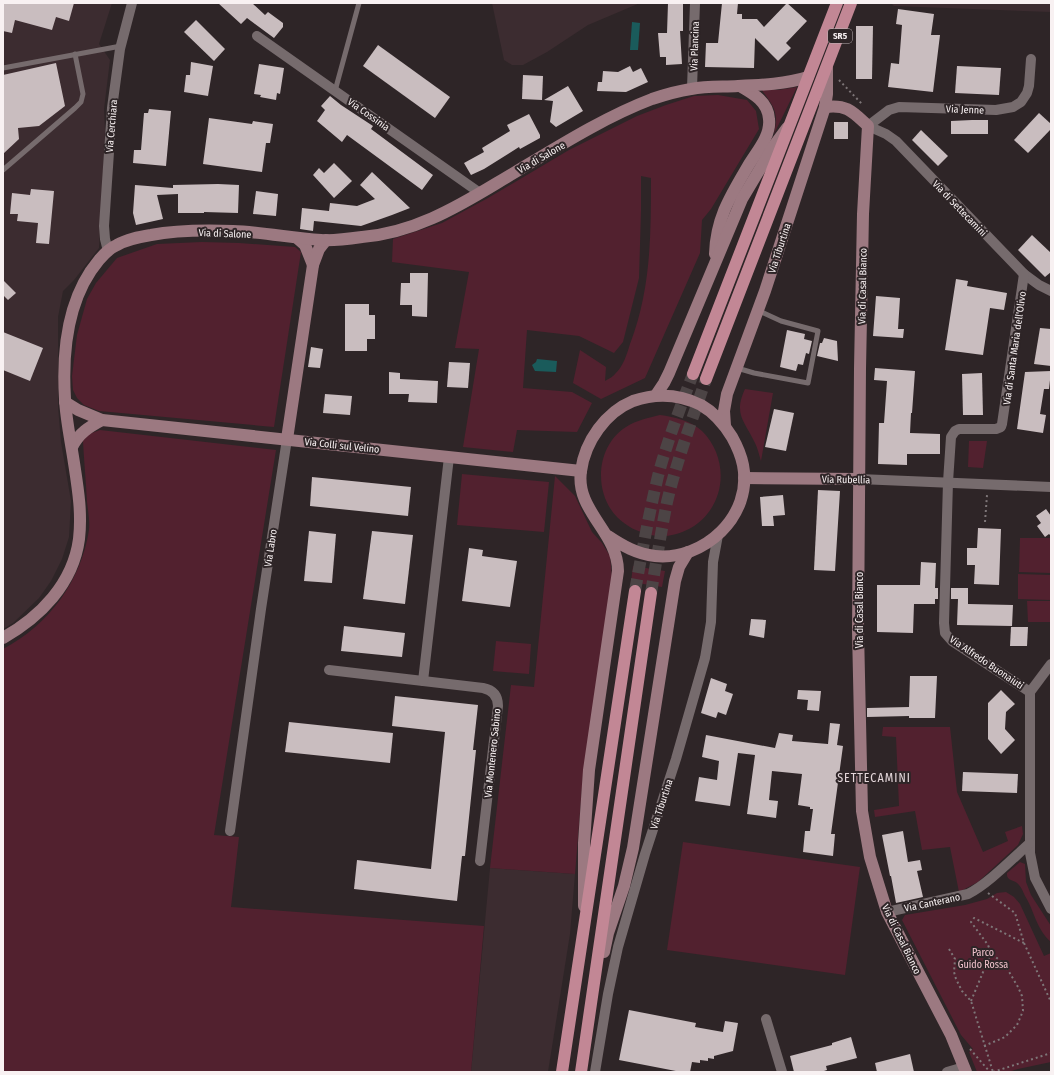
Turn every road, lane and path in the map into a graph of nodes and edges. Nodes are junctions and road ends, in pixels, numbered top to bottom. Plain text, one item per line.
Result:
1 (132, 3) edge
2 (359, 3) edge
3 (695, 3) edge
4 (836, 3) edge
5 (852, 3) edge
6 (257, 36) dead end
7 (121, 46) junction
8 (75, 54) junction
9 (1031, 59) dead end
10 (3, 68) edge
11 (827, 68) junction
12 (808, 77) junction
13 (740, 86) junction
14 (692, 88) junction
15 (335, 91) junction
16 (864, 106) dead end
17 (825, 107) junction
18 (790, 124) junction
19 (868, 126) junction
20 (3, 170) edge
21 (480, 193) junction
22 (297, 238) junction
23 (326, 240) junction
24 (108, 251) junction
25 (715, 263) junction
26 (312, 265) junction
27 (1024, 274) junction
28 (1051, 291) edge
29 (758, 310) junction
30 (736, 368) junction
31 (692, 374) tunnel mouth
32 (706, 379) tunnel mouth
33 (656, 395) junction
34 (65, 402) junction
35 (102, 420) junction
36 (726, 426) junction
37 (286, 439) junction
38 (72, 447) junction
39 (449, 457) junction
40 (581, 471) junction
41 (744, 478) junction
42 (859, 479) junction
43 (948, 482) junction
44 (991, 484) junction
45 (1051, 487) edge
46 (985, 522) dead end
47 (718, 535) junction
48 (608, 536) junction
49 (688, 552) junction
50 (636, 591) tunnel mouth
51 (651, 593) tunnel mouth
52 (3, 638) edge
53 (1051, 664) edge
54 (330, 670) dead end
55 (423, 681) junction
56 (1030, 692) junction
57 (230, 831) dead end
58 (1030, 843) junction
59 (480, 861) dead end
60 (980, 886) junction
61 (1051, 909) edge
62 (887, 912) junction
63 (584, 930) junction
64 (1024, 943) junction
65 (949, 949) dead end
66 (991, 953) junction
67 (971, 1001) junction
68 (1051, 1002) edge
69 (766, 1019) dead end
70 (586, 1030) junction
71 (984, 1046) junction
72 (1051, 1053) edge
73 (965, 1069) edge
74 (562, 1072) edge
75 (581, 1072) edge
76 (595, 1072) edge
77 (782, 1072) edge
78 (947, 1072) edge
79 (993, 1072) edge

1 - 7 street, Via Cerchiara
2 - 15 lane
3 - 14 street, Via Plancina
4 - 12 main road
5 - 11 main road, Via Tiburtina / SR5
6 - 15 street, Via Cossinia
7 - 8 lane
7 - 24 street, Via Cerchiara
8 - 10 lane
8 - 20 lane
9 - 19 street, Via Jenne
11 - 16 path
11 - 17 street, Via Tiburtina
11 - 32 main road, Via Tiburtina
12 - 13 street, Via di Salone
12 - 18 main road
13 - 14 street, Via di Salone
13 - 25 street
14 - 21 street, Via di Salone
15 - 21 street, Via Cossinia
17 - 19 street
17 - 29 street, Via Tiburtina
18 - 25 street
18 - 31 main road
19 - 27 street, Via di Settecamini
19 - 42 street, Via di Casal Bianco
21 - 23 street, Via di Salone
22 - 23 street, Via di Salone
22 - 24 street, Via di Salone
22 - 26 street, Via Labro
23 - 26 street, Via Labro
24 - 34 street, Via di Salone
25 - 33 street
26 - 37 street, Via Labro
27 - 28 street, Via di Settecamini
27 - 43 street, Via di Santa Maria dell'Olivo
29 - 30 street, Via Tiburtina
29 - 30 lane
30 - 36 street, Via Tiburtina
33 - 36 street, Via Tiburtina
33 - 40 street, Via Tiburtina
34 - 35 street, Via Colli sul Velino
34 - 38 street, Via di Salone
35 - 37 street, Via Colli sul Velino
35 - 38 street
36 - 41 street, Via Tiburtina
37 - 39 street, Via Colli sul Velino
37 - 57 street, Via Labro
38 - 52 street, Via di Salone
39 - 40 street, Via Colli sul Velino
39 - 55 street
40 - 48 street, Via Tiburtina
41 - 42 street, Via Rubellia
41 - 47 street, Via Tiburtina
42 - 43 street, Via Rubellia
42 - 62 street, Via di Casal Bianco
43 - 44 street, Via Rubellia
43 - 56 street, Via Alfredo Buonaiuti
44 - 45 street
44 - 46 path
47 - 49 street, Via Tiburtina
47 - 76 street, Via Tiburtina
48 - 49 street, Via Tiburtina
48 - 63 street, Via Tiburtina
49 - 70 street, Via Tiburtina
50 - 63 main road, Via Tiburtina
51 - 70 main road, Via Tiburtina
53 - 56 street
54 - 55 street, Via Montenero Sabino
55 - 59 street, Via Montenero Sabino
56 - 58 street, Via Alfredo Buonaiuti
58 - 60 street, Via Canterano
58 - 61 street, Via Alfredo Buonaiuti
60 - 62 street, Via Canterano
60 - 64 path
62 - 73 street, Via di Casal Bianco
63 - 74 main road, Via Tiburtina
64 - 66 path
64 - 68 path
65 - 67 path
66 - 67 path
66 - 71 path
67 - 71 path
69 - 77 street
70 - 75 main road, Via Tiburtina
71 - 79 path
72 - 79 path
73 - 78 street

